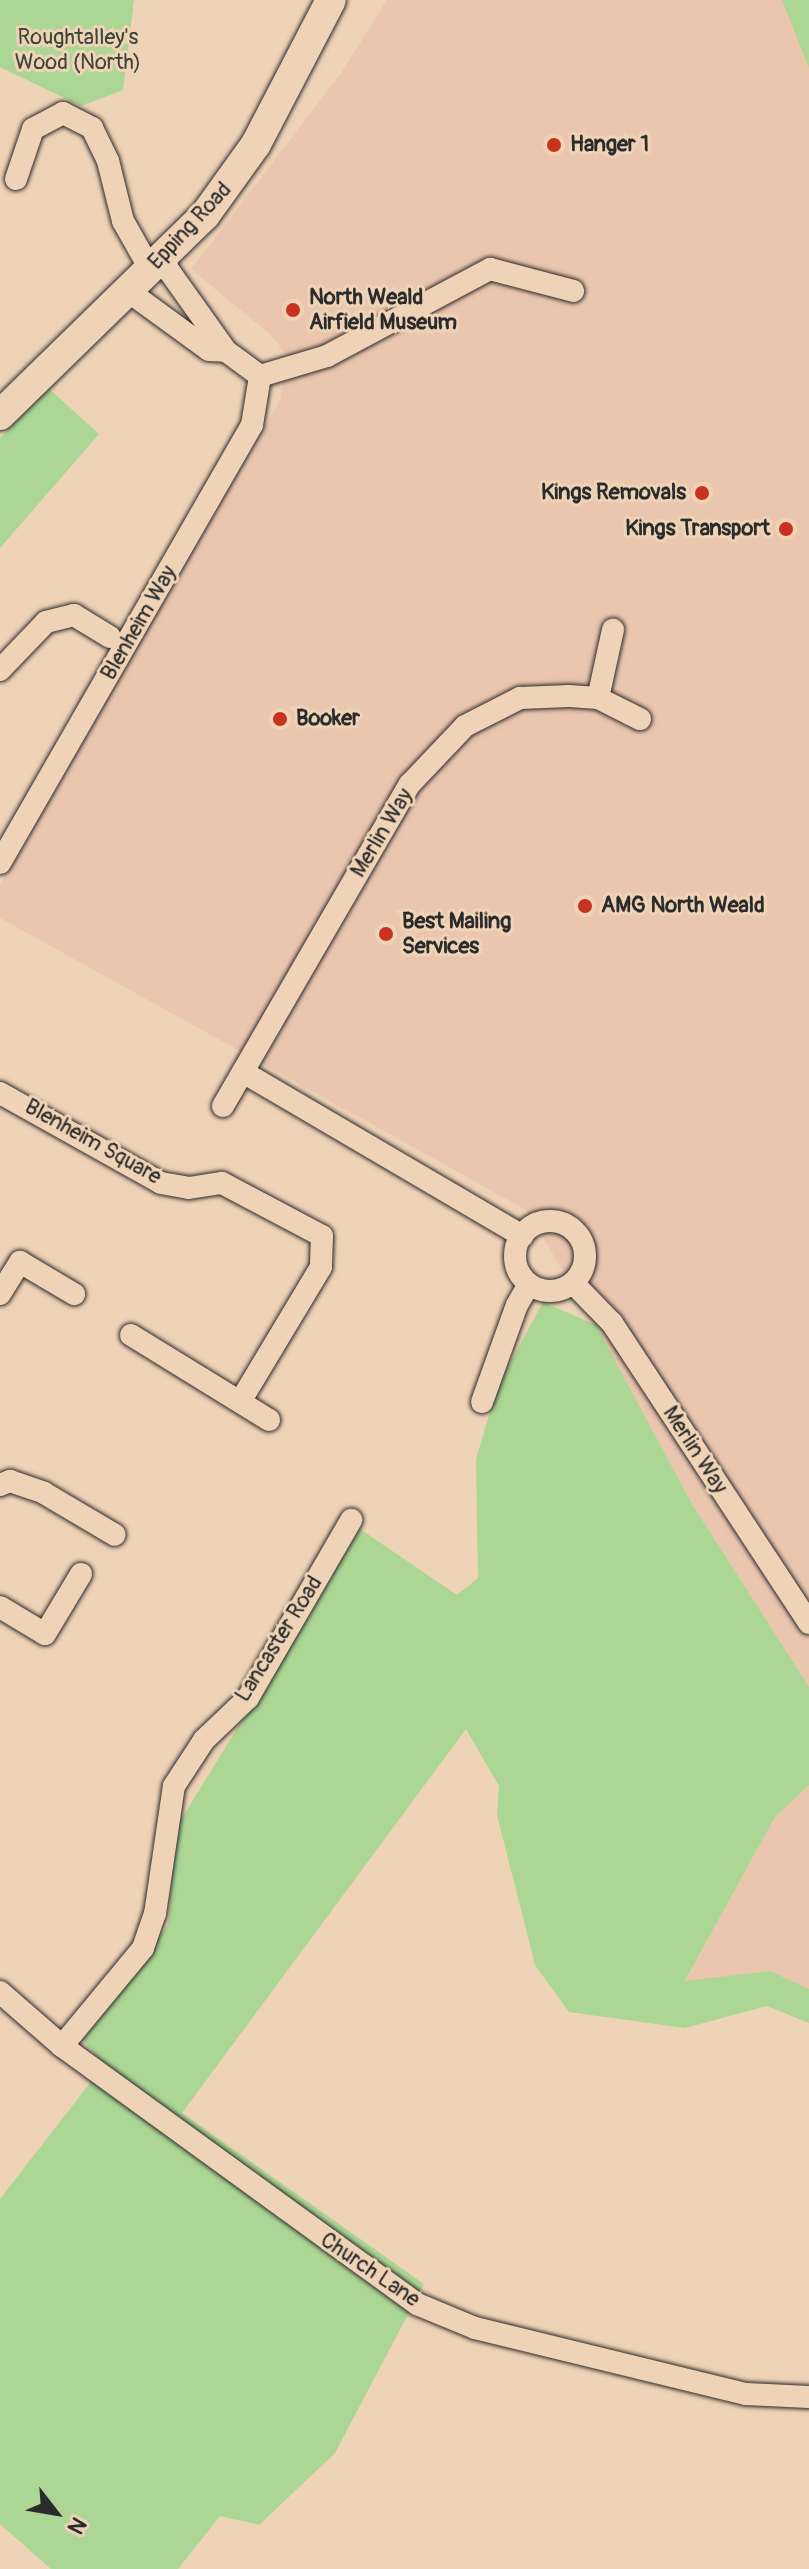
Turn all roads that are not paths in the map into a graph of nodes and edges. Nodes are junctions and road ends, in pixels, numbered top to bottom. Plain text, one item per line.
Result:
1 (331, 0) edge
2 (16, 179) dead end
3 (158, 263) junction
4 (128, 291) junction
5 (573, 291) dead end
6 (226, 351) junction
7 (260, 376) junction
8 (0, 415) edge
9 (613, 630) dead end
10 (110, 637) dead end
11 (0, 670) edge
12 (598, 698) junction
13 (640, 719) dead end
14 (0, 863) edge
15 (243, 1072) junction
16 (0, 1093) edge
17 (223, 1106) dead end
18 (522, 1236) junction
19 (573, 1283) junction
20 (529, 1284) junction
21 (0, 1294) edge
22 (74, 1294) dead end
23 (131, 1335) dead end
24 (240, 1402) junction
25 (482, 1402) dead end
26 (269, 1420) dead end
27 (0, 1485) edge
28 (351, 1520) dead end
29 (115, 1535) dead end
30 (81, 1574) dead end
31 (0, 1607) edge
32 (809, 1623) edge
33 (0, 1992) edge
34 (62, 2046) junction
35 (809, 2397) edge

1 - 3 main road, Epping Road
2 - 3 street
3 - 4 main road, Epping Road
3 - 6 street
4 - 6 street
4 - 8 main road, Epping Road
5 - 7 street
6 - 7 street
7 - 14 street, Blenheim Way
9 - 12 street
10 - 11 street
12 - 13 street, Merlin Way
12 - 15 street, Merlin Way
15 - 17 street, Merlin Way
15 - 18 street
16 - 24 street, Blenheim Square
18 - 19 street
18 - 20 street
19 - 20 street
19 - 32 street, Merlin Way
20 - 25 street
21 - 22 street
23 - 24 street
24 - 26 street
27 - 29 street
28 - 34 street, Lancaster Road
30 - 31 street
33 - 34 street, Church Lane
34 - 35 street, Church Lane

